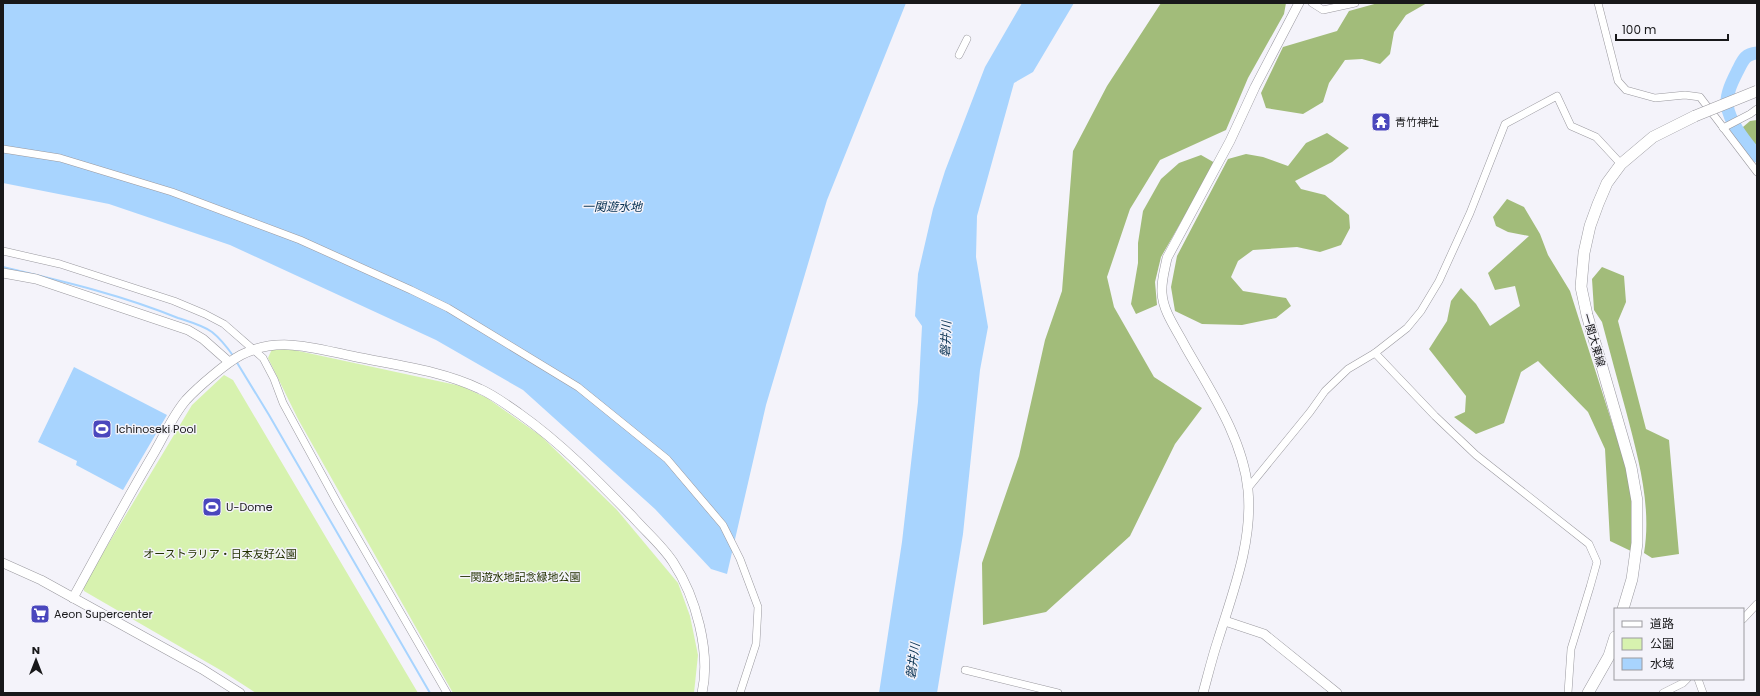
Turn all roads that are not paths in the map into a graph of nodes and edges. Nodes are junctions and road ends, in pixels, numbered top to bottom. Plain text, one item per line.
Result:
1 (1298, 3) edge
2 (1312, 3) edge
3 (1355, 3) edge
4 (1598, 3) edge
5 (967, 39) dead end
6 (959, 55) dead end
7 (1757, 91) edge
8 (1757, 108) edge
9 (1725, 127) junction
10 (3, 149) edge
11 (1621, 164) junction
12 (1757, 172) edge
13 (3, 251) edge
14 (3, 273) edge
15 (254, 350) junction
16 (1375, 352) junction
17 (229, 362) junction
18 (1248, 488) junction
19 (3, 563) edge
20 (73, 598) junction
21 (1757, 604) edge
22 (1624, 608) edge
23 (1744, 618) edge
24 (1225, 620) junction
25 (1614, 640) edge
26 (965, 670) dead end
27 (1686, 680) edge
28 (1698, 680) edge
29 (240, 693) edge
30 (447, 693) edge
31 (702, 693) edge
32 (740, 693) edge
33 (1058, 693) edge
34 (1203, 693) edge
35 (1337, 693) edge
36 (1568, 693) edge
37 (1589, 693) edge
38 (1663, 693) edge
39 (1703, 693) edge

1 - 18 street
2 - 3 street
4 - 9 street
5 - 6 street
7 - 11 main road, 一関大東線, bridge
8 - 9 street
9 - 12 street
10 - 32 street
11 - 16 street
11 - 22 main road, 一関大東線
13 - 15 street
14 - 17 street
15 - 17 street
15 - 30 street
15 - 31 street
16 - 18 street
16 - 36 street
17 - 20 street
18 - 24 street
19 - 20 street
20 - 29 street
21 - 23 street
24 - 34 street
24 - 35 street
25 - 37 main road
26 - 33 street
27 - 38 street
28 - 39 street

